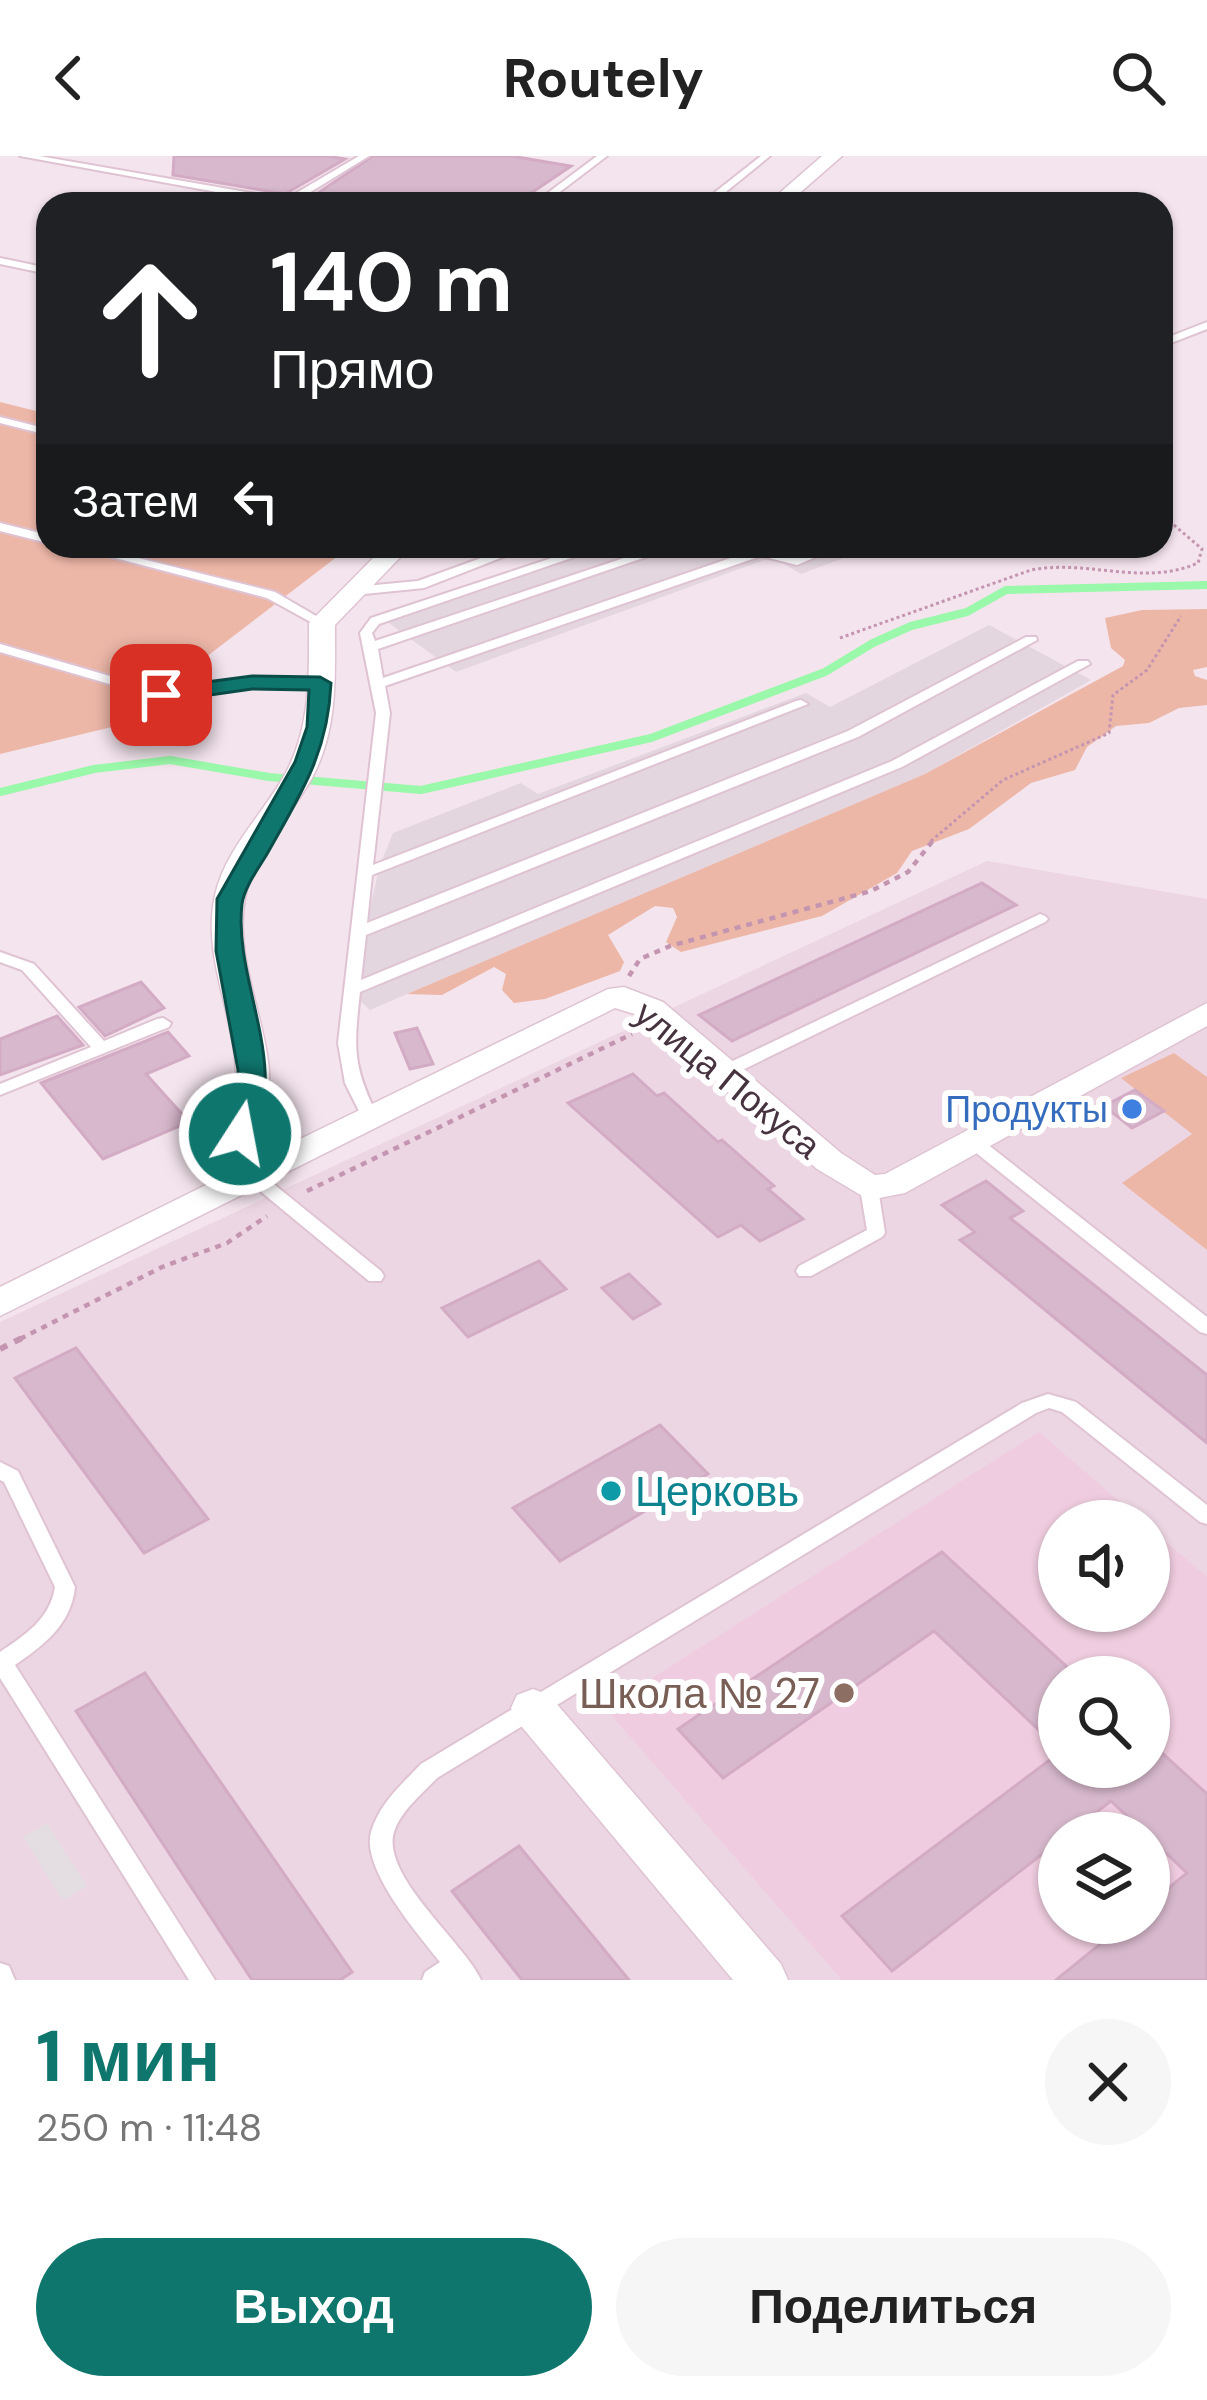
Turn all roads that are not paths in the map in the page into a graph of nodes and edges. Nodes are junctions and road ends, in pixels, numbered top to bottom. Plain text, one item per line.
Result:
1 (24, 156) edge
2 (124, 156) edge
3 (365, 156) edge
4 (603, 156) edge
5 (766, 156) edge
6 (833, 156) edge
7 (98, 170) junction
8 (228, 192) edge
9 (310, 192) edge
10 (554, 192) edge
11 (720, 192) edge
12 (790, 192) edge
13 (0, 261) edge
14 (36, 268) edge
15 (1207, 325) edge
16 (1173, 340) edge
17 (0, 421) edge
18 (36, 429) edge
19 (0, 527) edge
20 (36, 536) edge
21 (124, 558) edge
22 (387, 558) edge
23 (493, 558) edge
24 (564, 558) edge
25 (636, 558) edge
26 (731, 558) edge
27 (354, 591) junction
28 (322, 623) junction
29 (1031, 640) dead end
30 (370, 647) junction
31 (0, 648) edge
32 (1083, 664) dead end
33 (320, 683) junction
34 (379, 684) junction
35 (801, 704) dead end
36 (365, 873) junction
37 (1040, 919) dead end
38 (359, 932) junction
39 (0, 957) edge
40 (352, 989) junction
41 (1207, 1012) edge
42 (164, 1023) dead end
43 (100, 1047) junction
44 (724, 1072) junction
45 (0, 1090) edge
46 (370, 1117) junction
47 (971, 1140) junction
48 (247, 1180) junction
49 (869, 1188) junction
50 (805, 1271) dead end
51 (375, 1276) dead end
52 (0, 1304) edge
53 (1207, 1327) edge
54 (0, 1470) edge
55 (1207, 1516) edge
56 (1, 1663) edge
57 (532, 1708) junction
58 (463, 1972) edge
59 (203, 1980) edge
60 (434, 1980) edge
61 (764, 1980) edge

1 - 7 lane
2 - 7 lane
3 - 9 lane
4 - 10 lane
5 - 11 lane
6 - 12 street
7 - 8 lane
13 - 14 lane
15 - 16 lane
17 - 18 lane
19 - 20 lane
21 - 28 lane
22 - 27 street
23 - 27 lane
24 - 30 lane
25 - 30 lane
26 - 34 lane
27 - 28 street
28 - 33 street
29 - 38 lane
30 - 34 lane
31 - 33 lane
32 - 40 lane
33 - 48 street
34 - 36 lane
35 - 36 lane
36 - 38 lane
37 - 44 lane
38 - 40 lane
39 - 43 lane
40 - 46 lane
41 - 47 street
42 - 43 lane
43 - 45 lane
44 - 46 street, улица Покуса
44 - 49 street, улица Покуса
46 - 48 street, улица Покуса
47 - 49 street
47 - 53 lane
48 - 51 lane
48 - 52 street, улица Покуса
49 - 50 lane
54 - 56 lane
55 - 57 lane
56 - 59 lane
57 - 58 lane
57 - 61 street
58 - 60 lane

